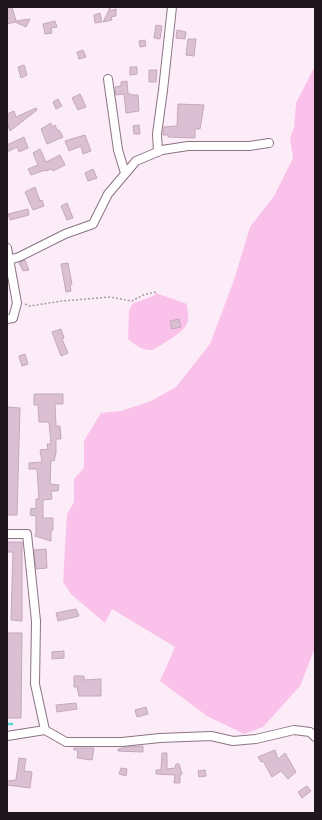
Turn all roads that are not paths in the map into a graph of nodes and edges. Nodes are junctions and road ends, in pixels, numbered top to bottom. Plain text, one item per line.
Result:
1 (172, 7) edge
2 (108, 79) dead end
3 (268, 144) dead end
4 (158, 152) junction
5 (126, 173) junction
6 (7, 248) edge
7 (9, 260) junction
8 (7, 319) edge
9 (7, 534) edge
10 (45, 730) junction
11 (7, 736) edge
12 (315, 737) edge

1 - 4 street
2 - 5 street
3 - 4 street
4 - 5 street
5 - 7 street
6 - 7 street
7 - 8 street
9 - 10 street
10 - 11 street
10 - 12 street

